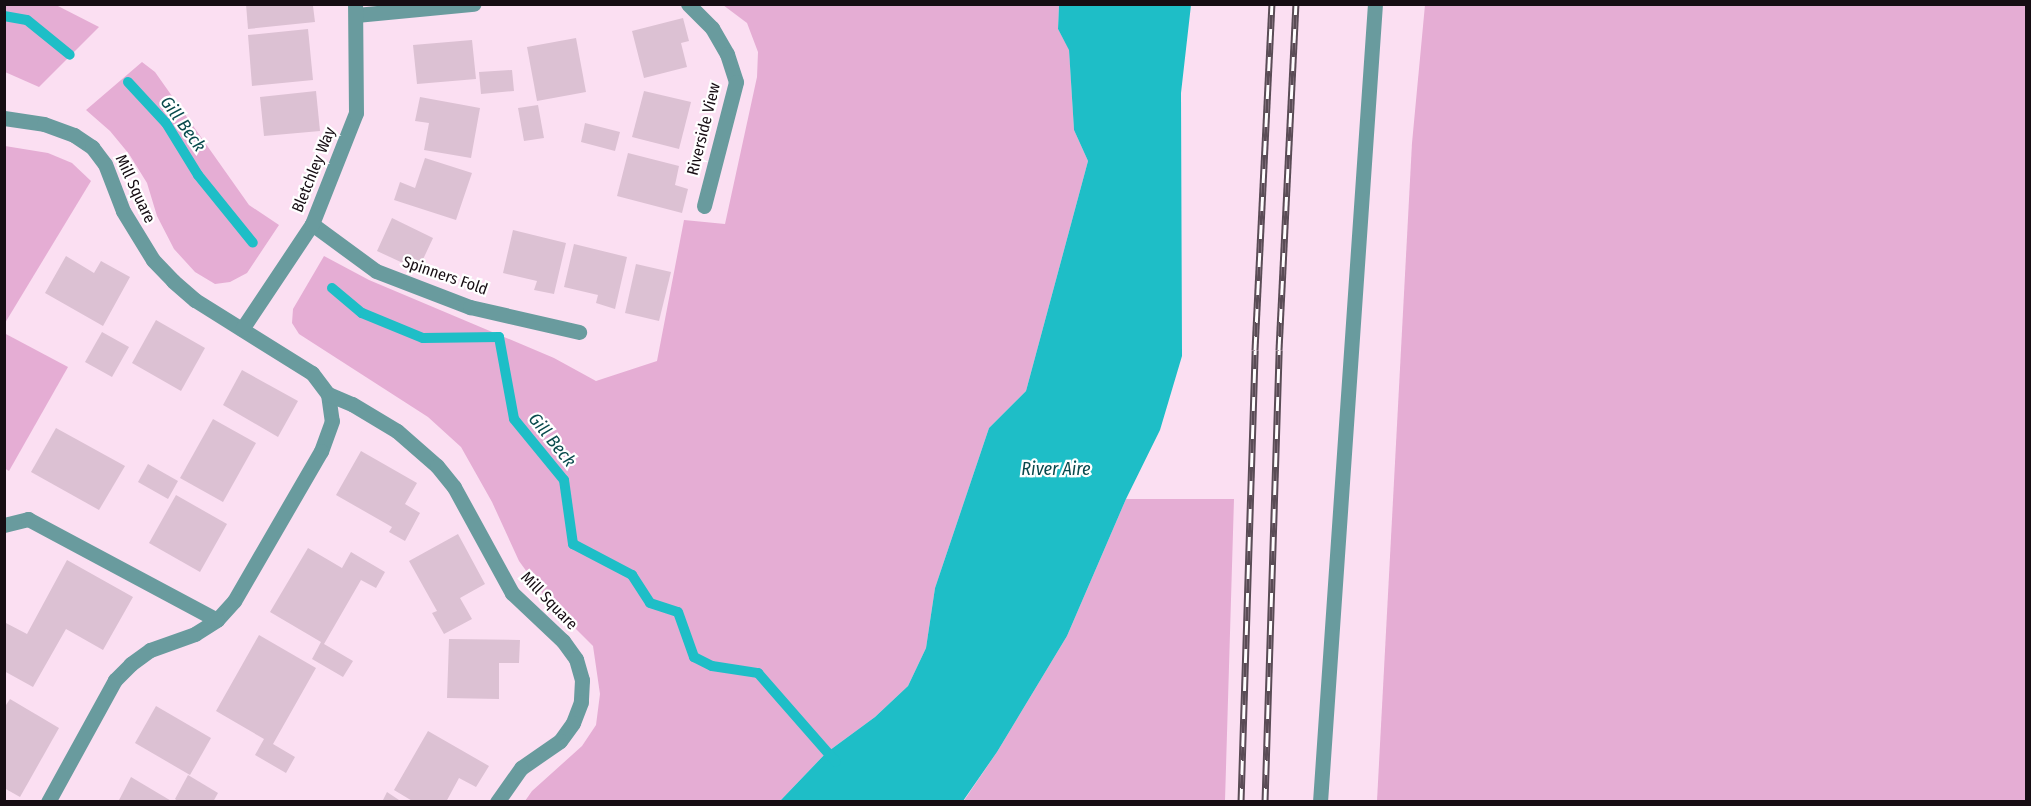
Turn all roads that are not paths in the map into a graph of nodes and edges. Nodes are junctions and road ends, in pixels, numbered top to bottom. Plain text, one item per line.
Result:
1 (473, 4) edge
2 (688, 4) edge
3 (1375, 4) edge
4 (356, 10) edge
5 (4, 118) edge
6 (704, 206) dead end
7 (312, 224) junction
8 (242, 329) junction
9 (579, 332) dead end
10 (328, 394) junction
11 (4, 525) edge
12 (217, 620) junction
13 (48, 801) edge
14 (497, 801) edge
15 (1320, 801) edge

1 - 4 street
2 - 6 street, Riverside View
3 - 15 street
4 - 7 street, Bletchley Way
5 - 8 street, Mill Square
7 - 8 street, Bletchley Way
7 - 9 street, Spinners Fold
8 - 10 street, Mill Square
10 - 12 street
10 - 14 street, Mill Square
11 - 12 street
12 - 13 street

